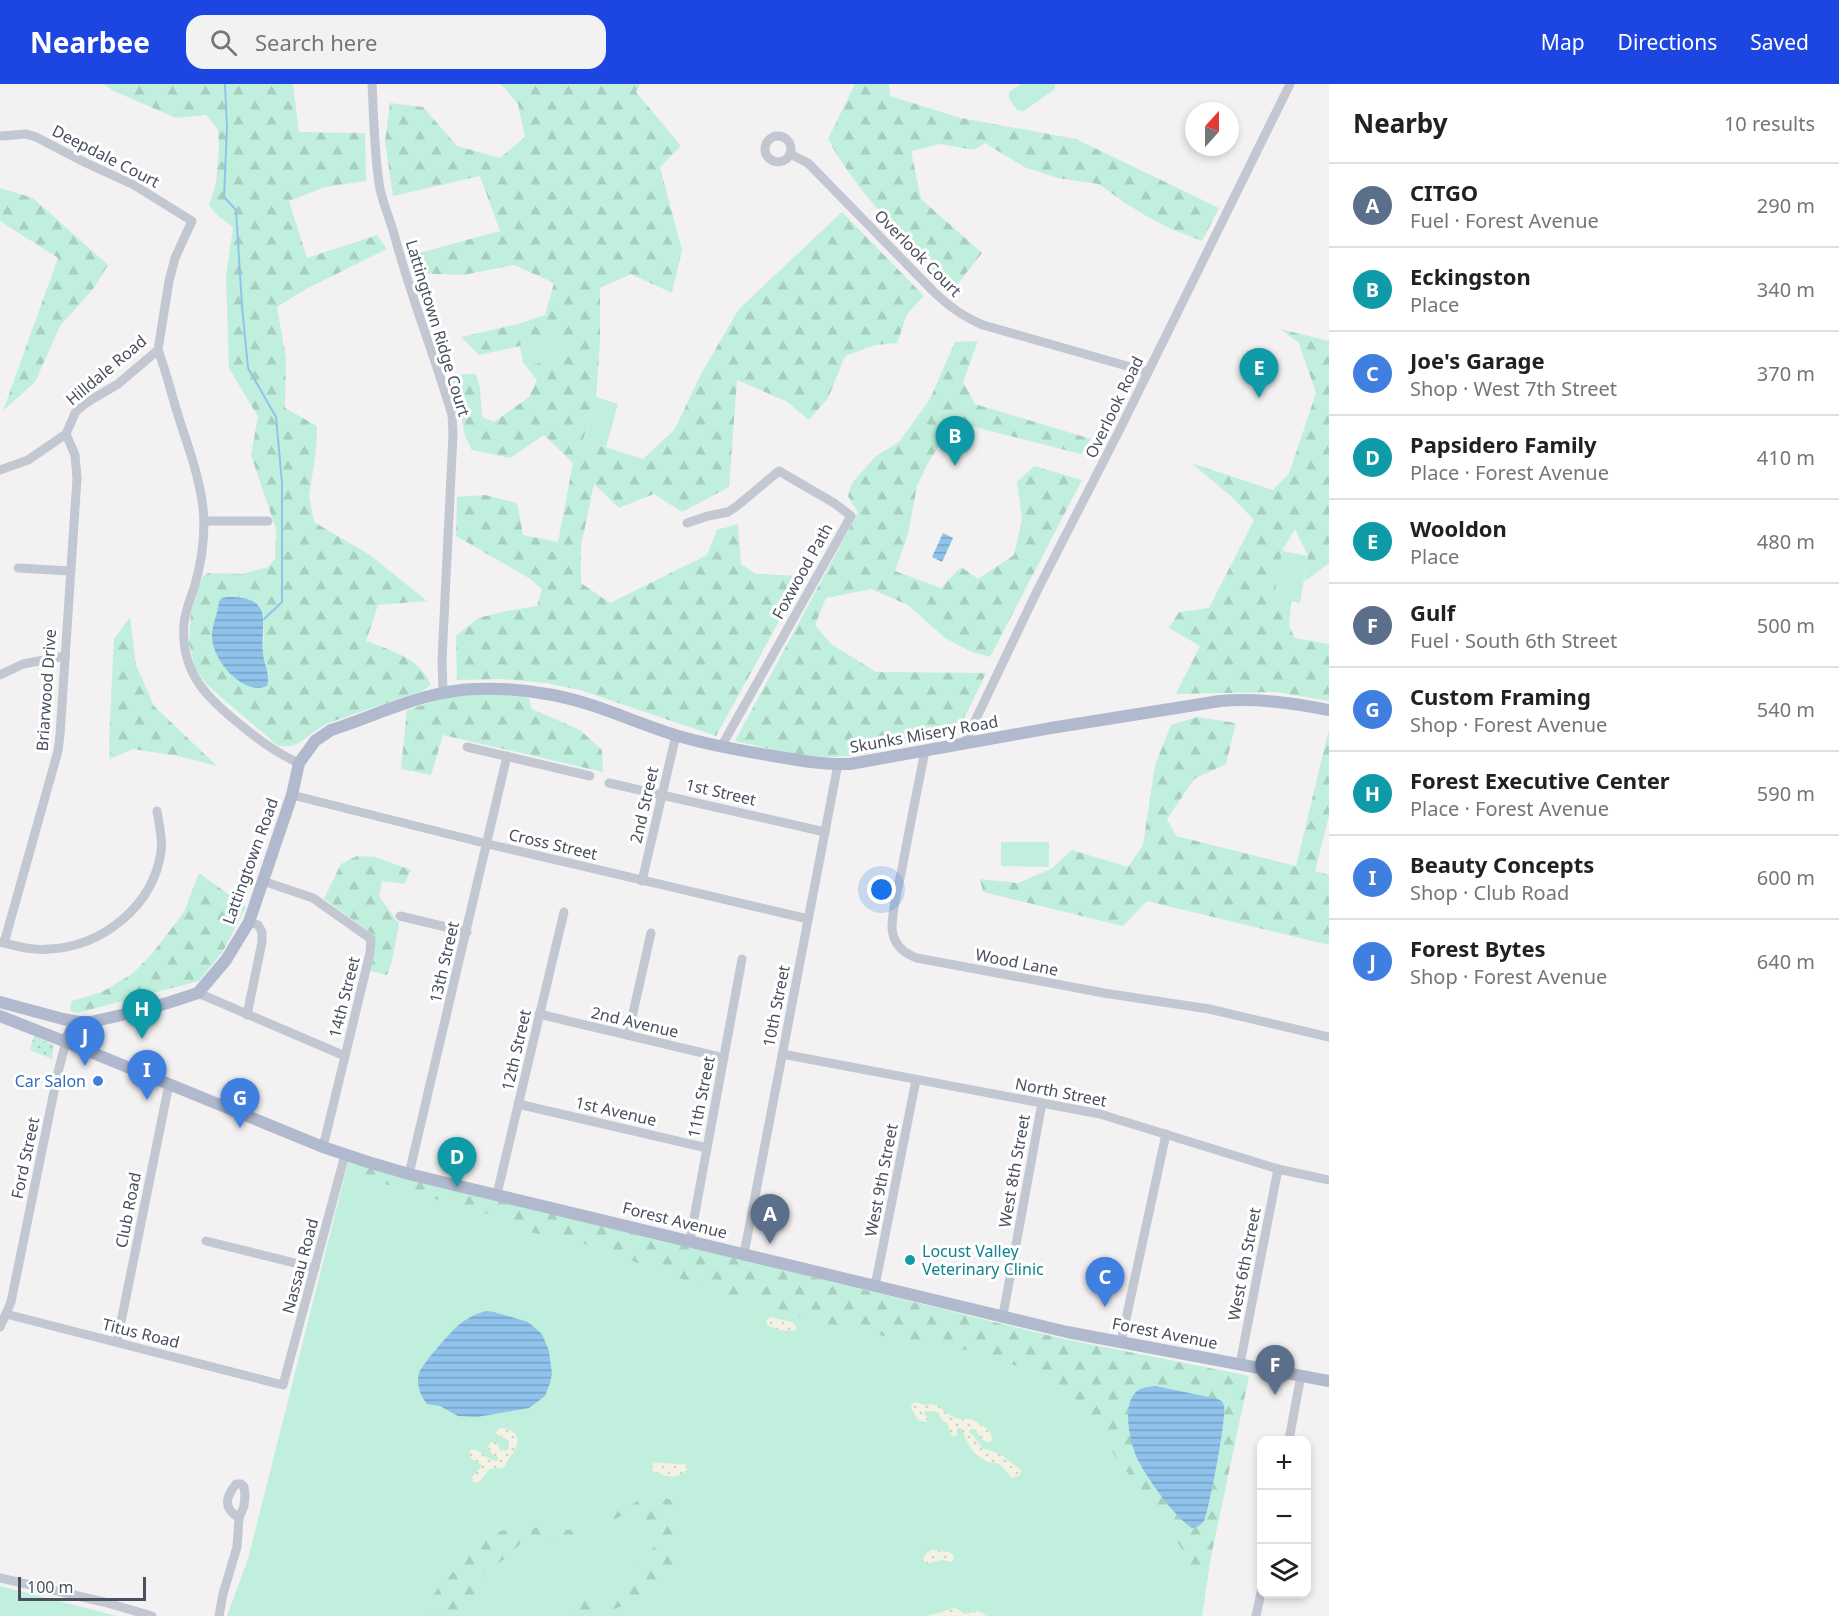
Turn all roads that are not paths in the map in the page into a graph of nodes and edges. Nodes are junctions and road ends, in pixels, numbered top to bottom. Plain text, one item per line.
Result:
1 (372, 84) edge
2 (1290, 84) edge
3 (2, 136) dead end
4 (790, 154) dead end
5 (192, 221) joint
6 (158, 350) junction
7 (1148, 372) junction
8 (66, 434) junction
9 (0, 470) edge
10 (204, 521) junction
11 (268, 521) dead end
12 (687, 523) dead end
13 (18, 568) dead end
14 (70, 571) junction
15 (64, 656) junction
16 (0, 675) edge
17 (443, 692) junction
18 (1329, 710) edge
19 (676, 735) junction
20 (964, 744) junction
21 (467, 747) dead end
22 (721, 747) junction
23 (925, 751) junction
24 (507, 756) junction
25 (299, 763) junction
26 (838, 764) junction
27 (590, 776) dead end
28 (609, 783) dead end
29 (661, 794) junction
30 (292, 795) junction
31 (157, 811) dead end
32 (825, 832) junction
33 (488, 844) junction
34 (263, 881) junction
35 (642, 881) junction
36 (564, 912) dead end
37 (400, 916) dead end
38 (808, 920) junction
39 (249, 922) junction
40 (467, 932) junction
41 (651, 933) dead end
42 (2, 942) edge
43 (742, 958) dead end
44 (198, 993) junction
45 (0, 1002) edge
46 (539, 1014) junction
47 (247, 1015) junction
48 (0, 1016) edge
49 (86, 1023) junction
50 (628, 1035) junction
51 (1329, 1037) edge
52 (66, 1042) junction
53 (782, 1054) junction
54 (345, 1056) junction
55 (724, 1058) junction
56 (916, 1080) junction
57 (169, 1084) junction
58 (1042, 1103) junction
59 (518, 1104) junction
60 (1166, 1134) junction
61 (323, 1147) junction
62 (707, 1148) junction
63 (345, 1155) junction
64 (1278, 1169) junction
65 (409, 1174) junction
66 (1329, 1180) edge
67 (497, 1194) junction
68 (690, 1240) junction
69 (206, 1241) dead end
70 (744, 1254) junction
71 (315, 1268) junction
72 (875, 1286) junction
73 (6, 1314) junction
74 (1002, 1315) junction
75 (0, 1327) edge
76 (117, 1342) junction
77 (1121, 1342) junction
78 (1240, 1364) junction
79 (1301, 1375) junction
80 (1329, 1381) edge
81 (283, 1385) joint
82 (1290, 1436) edge
83 (239, 1518) dead end
84 (0, 1578) edge
85 (1260, 1598) edge
86 (152, 1616) edge
87 (219, 1616) edge
88 (1256, 1616) edge

1 - 17 street, Lattingtown Ridge Court
2 - 7 street, Overlook Road
3 - 5 street, Deepdale Court
4 - 7 street, Overlook Court
5 - 6 street, Hilldale Road
6 - 8 street, Hilldale Road
6 - 10 street
7 - 20 street, Overlook Road
8 - 9 street, Hilldale Road
8 - 14 street, Briarwood Drive
10 - 11 street
10 - 25 street
12 - 22 street, Foxwood Path
13 - 14 street
14 - 15 street, Briarwood Drive
15 - 16 street
15 - 42 street, Briarwood Drive
17 - 19 main road, Skunks Misery Road
17 - 25 main road, Skunks Misery Road
18 - 20 main road, Skunks Misery Road
19 - 22 main road, Skunks Misery Road
19 - 29 street, 2nd Street
20 - 23 main road, Skunks Misery Road
21 - 24 street
22 - 26 main road, Skunks Misery Road
23 - 26 main road, Skunks Misery Road
23 - 51 street, Wood Lane
24 - 27 street
24 - 33 street, 13th Street
25 - 30 main road, Lattingtown Road
26 - 32 street, 10th Street
28 - 29 street, 1st Street
29 - 32 street, 1st Street
29 - 35 street, 2nd Street
30 - 33 street, Cross Street
30 - 34 main road, Lattingtown Road
31 - 42 street
32 - 38 street, 10th Street
33 - 35 street, Cross Street
33 - 40 street, 13th Street
34 - 39 main road, Lattingtown Road
34 - 54 street, 14th Street
35 - 38 street, Cross Street
36 - 46 street, 12th Street
37 - 40 street
38 - 53 street, 10th Street
39 - 44 main road, Lattingtown Road
39 - 47 street
40 - 65 street, 13th Street
41 - 50 street
43 - 55 street, 11th Street
44 - 47 street
44 - 49 main road
45 - 49 main road
46 - 50 street, 2nd Avenue
46 - 59 street, 12th Street
47 - 54 street
48 - 52 main road, Forest Avenue
49 - 52 main road
50 - 55 street, 2nd Avenue
52 - 57 main road, Forest Avenue
52 - 73 street, Ford Street
53 - 56 street, North Street
53 - 70 street, 10th Street
54 - 61 street, 14th Street
55 - 62 street, 11th Street
56 - 58 street, North Street
56 - 72 street, West 9th Street
57 - 61 main road, Forest Avenue
57 - 76 street, Club Road
58 - 60 street, North Street
58 - 74 street, West 8th Street
59 - 62 street, 1st Avenue
59 - 67 street, 12th Street
60 - 64 street, North Street
60 - 77 street
61 - 63 main road, Forest Avenue
62 - 68 street, 11th Street
63 - 65 main road, Forest Avenue
63 - 71 street, Nassau Road
64 - 66 street, North Street
64 - 78 street, West 6th Street
65 - 67 main road, Forest Avenue
67 - 68 main road, Forest Avenue
68 - 70 main road, Forest Avenue
69 - 71 street
70 - 72 main road, Forest Avenue
71 - 81 street, Nassau Road
72 - 74 main road, Forest Avenue
73 - 75 street
73 - 76 street, Titus Road
74 - 77 main road, Forest Avenue
76 - 81 street, Titus Road
77 - 78 main road, Forest Avenue
78 - 79 main road, Forest Avenue
79 - 80 main road, Forest Avenue
79 - 82 street
83 - 87 street
84 - 86 street
85 - 88 street

